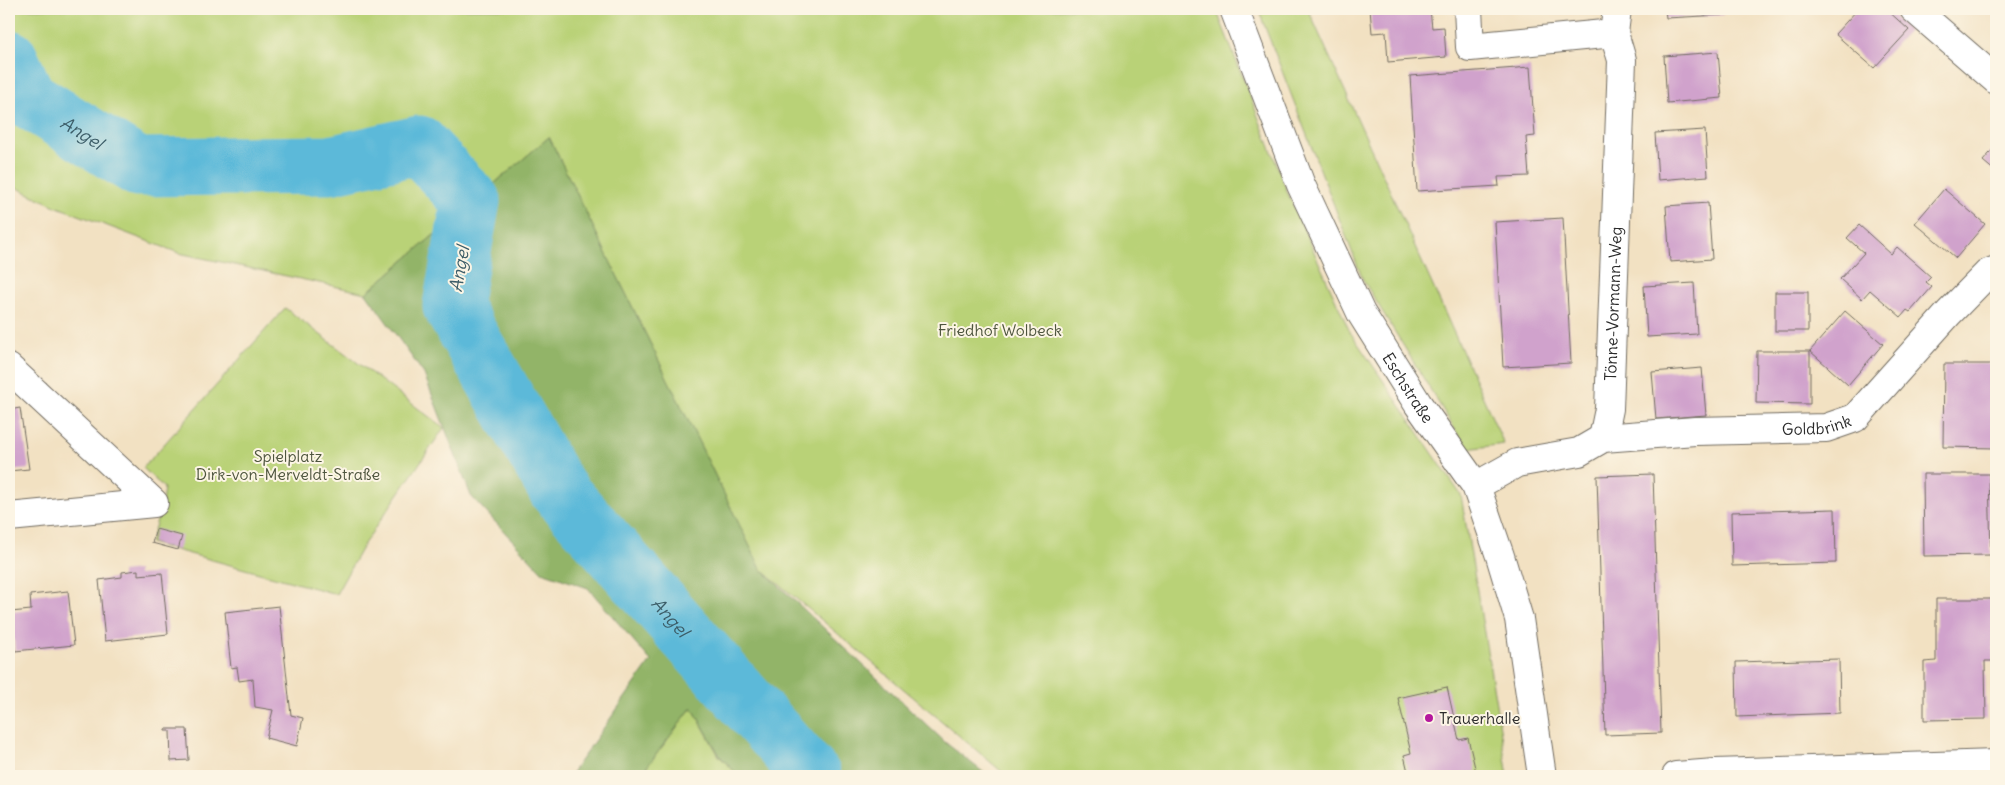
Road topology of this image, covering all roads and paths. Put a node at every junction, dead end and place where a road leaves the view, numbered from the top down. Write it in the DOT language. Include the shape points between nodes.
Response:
graph roads {
  1 [pos="1234,9"];
  2 [pos="1468,9"];
  3 [pos="1914,9"];
  4 [pos="1615,21"];
  5 [pos="1996,80"];
  6 [pos="1996,270"];
  7 [pos="9,368"];
  8 [pos="1603,438"];
  9 [pos="1476,486"];
  10 [pos="9,517"];
  11 [pos="1996,764"];
  12 [pos="1542,776"];
  13 [pos="1676,776"];
  1 -- 9 [label="street, Eschstraße" via="1301,184 1360,313 1418,404"];
  2 -- 4 [label="street, Tönne-Vormann-Weg" via="1470,47"];
  3 -- 5 [label="street"];
  4 -- 8 [label="street, Tönne-Vormann-Weg" via="1622,60 1610,409"];
  6 -- 8 [label="street, Goldbrink" via="1988,273 1949,313 1855,418 1826,428 1695,431"];
  7 -- 10 [label="street" via="154,503"];
  8 -- 9 [label="street" via="1578,452 1517,463"];
  9 -- 12 [label="street, Eschstraße" via="1519,619"];
  11 -- 13 [label="street"];
}
